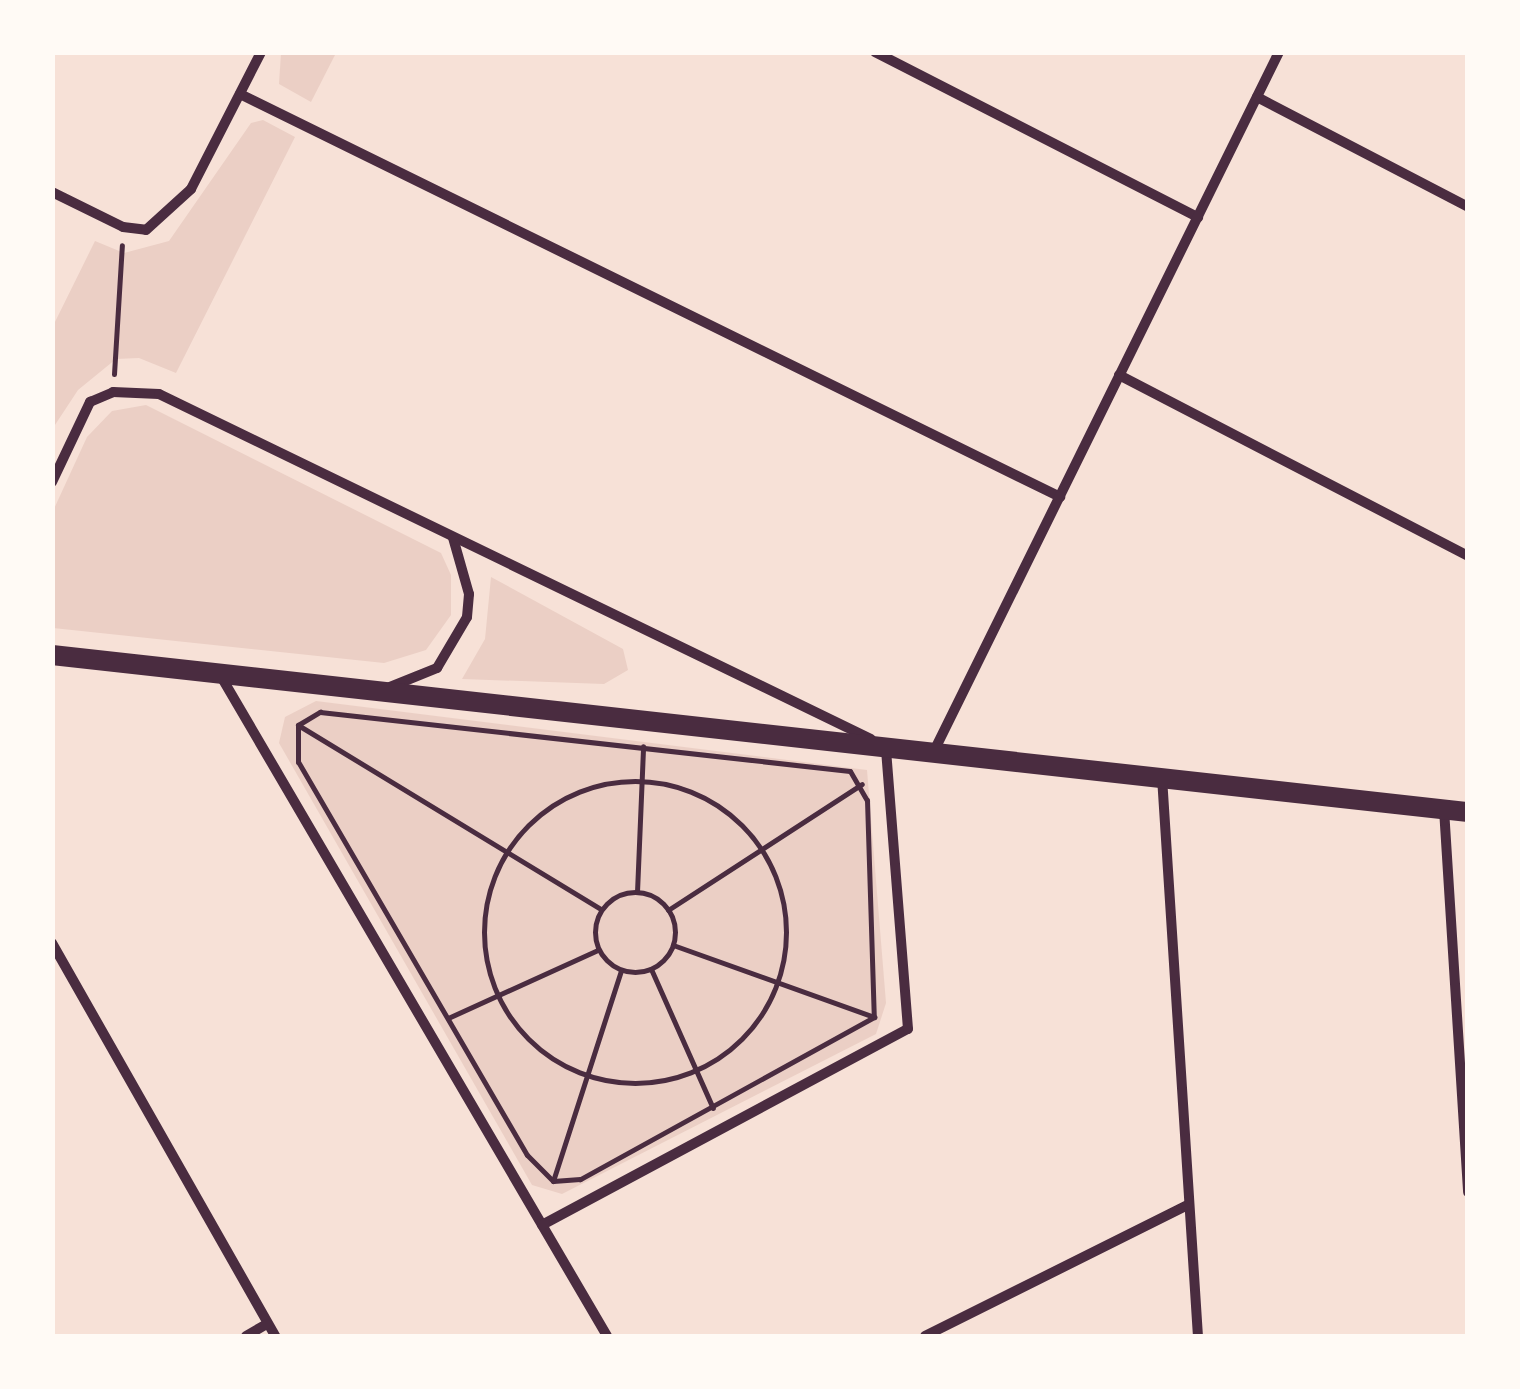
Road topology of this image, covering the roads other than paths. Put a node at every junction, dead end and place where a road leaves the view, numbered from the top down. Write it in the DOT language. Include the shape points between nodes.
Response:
graph roads {
  1 [pos="261,52"];
  2 [pos="876,52"];
  3 [pos="1279,52"];
  4 [pos="240,94"];
  5 [pos="1257,97"];
  6 [pos="52,192"];
  7 [pos="1468,207"];
  8 [pos="1198,217"];
  9 [pos="1119,375"];
  10 [pos="52,482"];
  11 [pos="1060,497"];
  12 [pos="453,538"];
  13 [pos="1468,556"];
  14 [pos="52,654"];
  15 [pos="218,671"];
  16 [pos="385,690"];
  17 [pos="887,747"];
  18 [pos="934,752"];
  19 [pos="1162,776"];
  20 [pos="1444,809"];
  21 [pos="1468,812"];
  22 [pos="52,942"];
  23 [pos="1468,1192"];
  24 [pos="1188,1205"];
  25 [pos="542,1225"];
  26 [pos="268,1324"];
  27 [pos="246,1336"];
  28 [pos="275,1336"];
  29 [pos="607,1336"];
  30 [pos="925,1336"];
  31 [pos="1198,1336"];
  1 -- 4 [label="street"];
  2 -- 8 [label="street"];
  3 -- 5 [label="street"];
  4 -- 6 [label="street" via="190,189 146,230 124,227"];
  4 -- 11 [label="street"];
  5 -- 7 [label="street"];
  5 -- 8 [label="street"];
  8 -- 9 [label="street"];
  9 -- 11 [label="street"];
  9 -- 13 [label="street"];
  10 -- 12 [label="street" via="90,402 113,392 159,394"];
  11 -- 18 [label="street"];
  12 -- 16 [label="street" via="469,594 467,618 437,668"];
  12 -- 17 [label="street"];
  14 -- 15 [label="main road"];
  15 -- 16 [label="main road"];
  15 -- 25 [label="street"];
  16 -- 17 [label="main road"];
  17 -- 18 [label="main road"];
  17 -- 25 [label="street" via="908,1029"];
  18 -- 19 [label="main road"];
  19 -- 20 [label="main road"];
  19 -- 24 [label="street"];
  20 -- 21 [label="main road"];
  20 -- 23 [label="street"];
  22 -- 26 [label="street"];
  24 -- 30 [label="street"];
  24 -- 31 [label="street"];
  25 -- 29 [label="street"];
  26 -- 27 [label="street"];
  26 -- 28 [label="street"];
}
